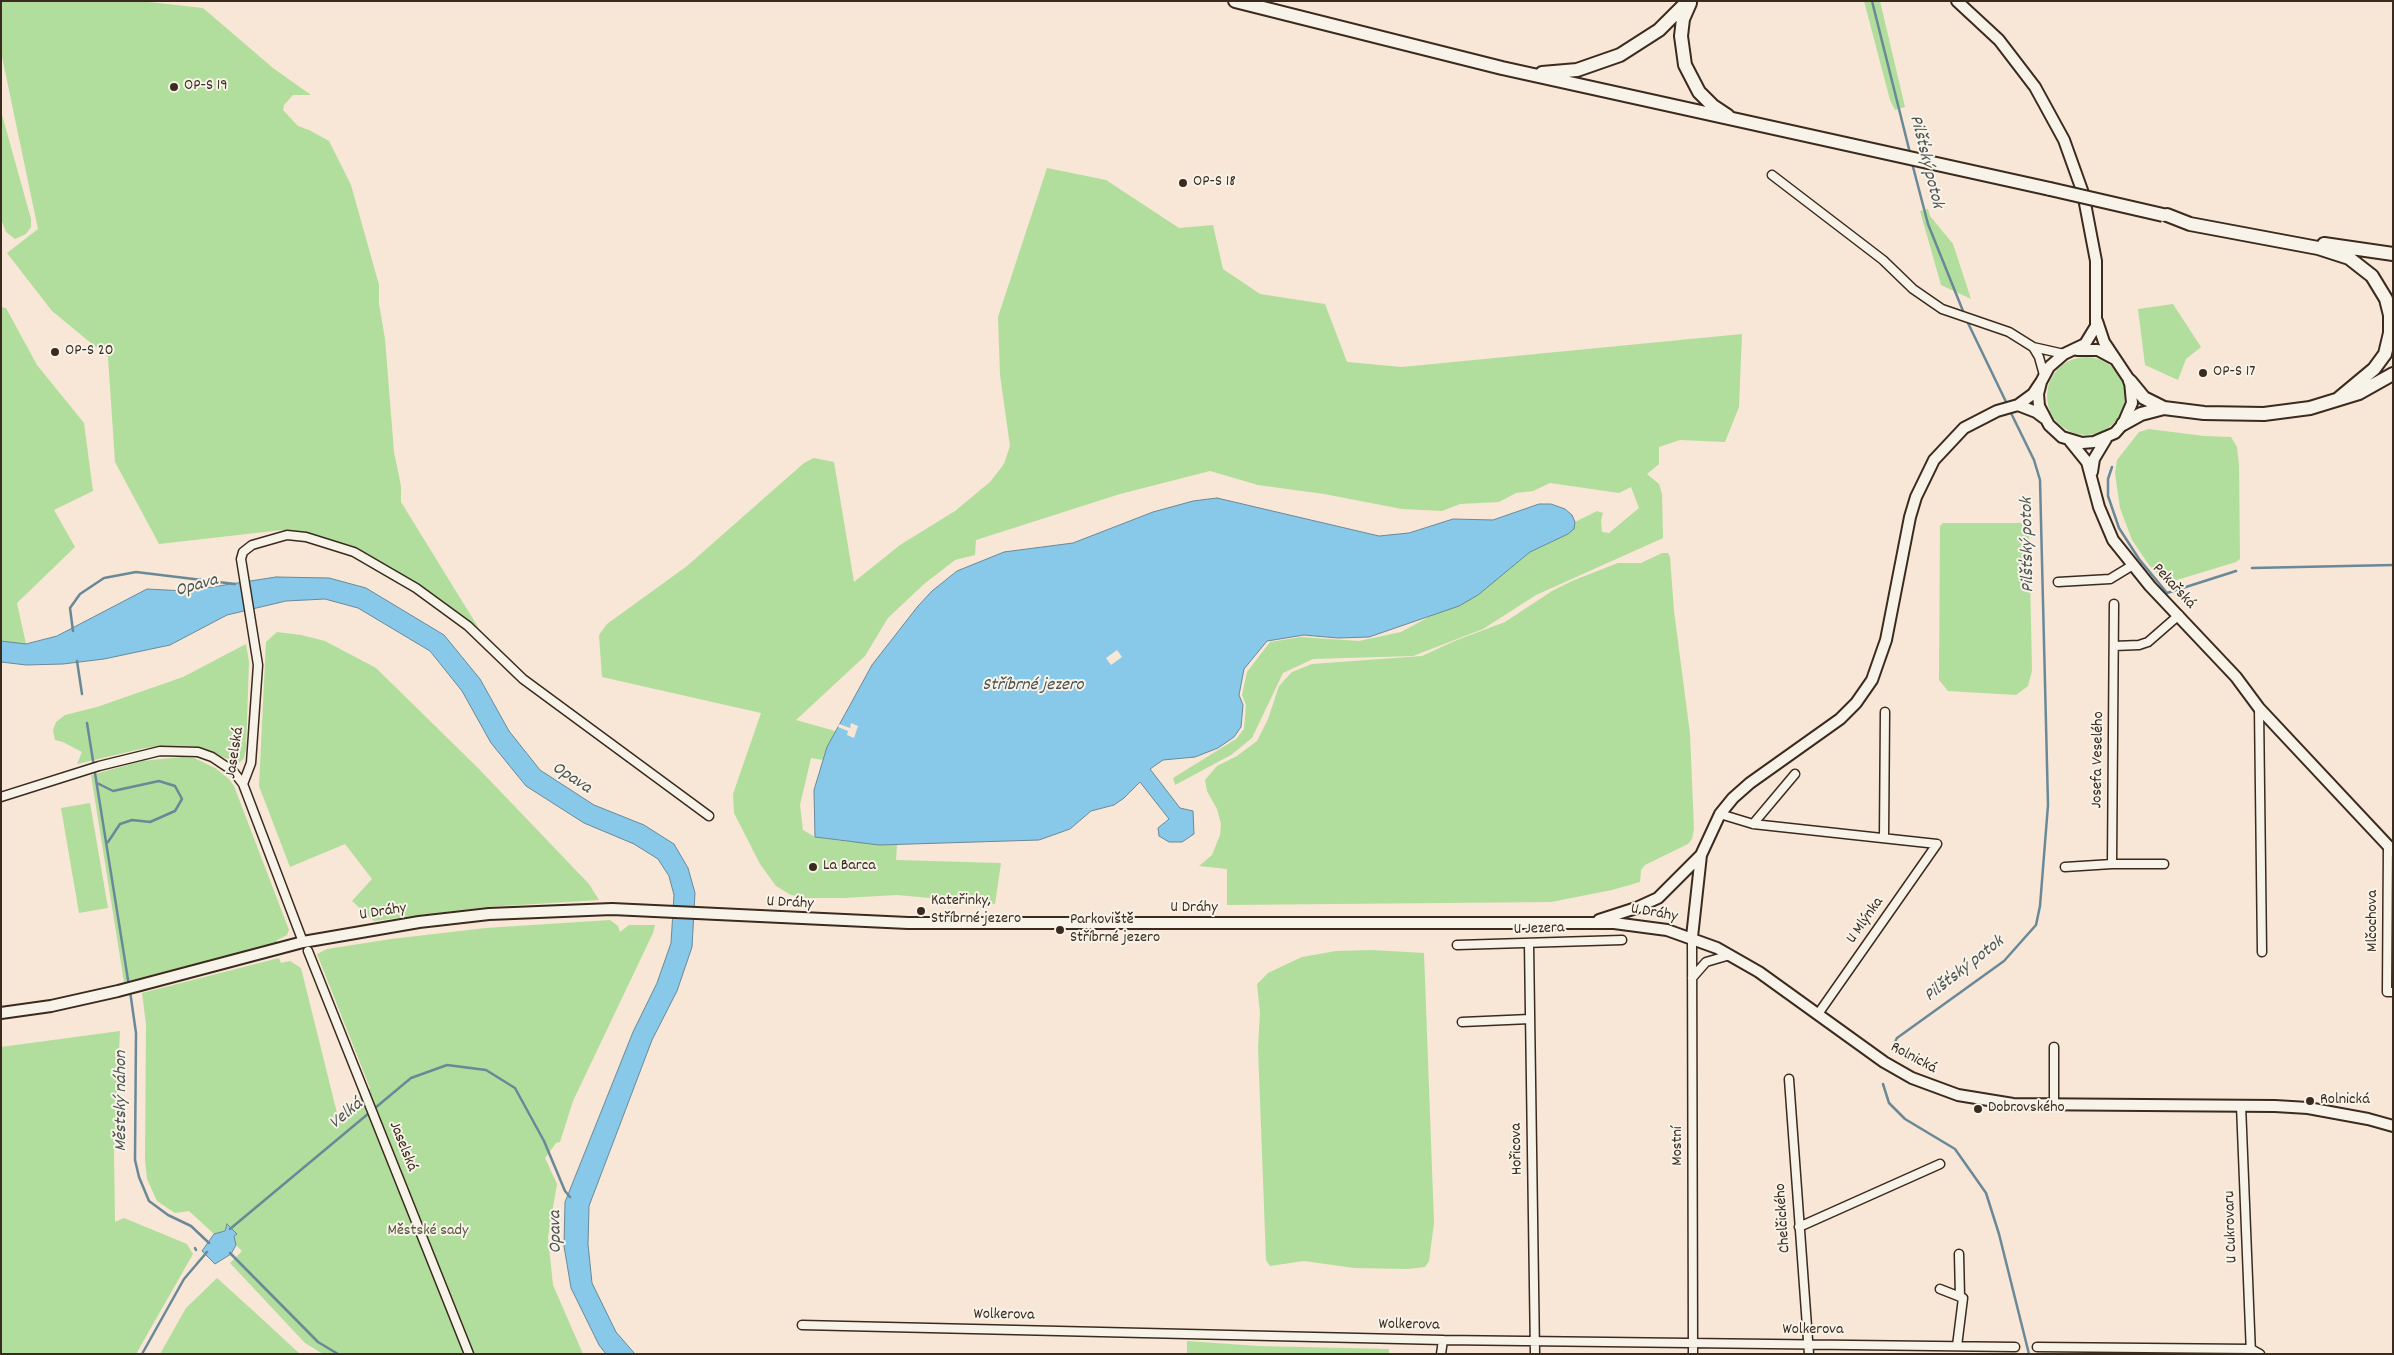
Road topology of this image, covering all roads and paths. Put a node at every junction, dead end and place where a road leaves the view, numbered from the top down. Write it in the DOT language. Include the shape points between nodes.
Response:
graph roads {
  1 [pos="1235,1"];
  2 [pos="1689,1"];
  3 [pos="1957,1"];
  4 [pos="1502,68"];
  5 [pos="1739,122"];
  6 [pos="1772,175"];
  7 [pos="2165,215"];
  8 [pos="2393,254"];
  9 [pos="2097,321"];
  10 [pos="2033,347"];
  11 [pos="2075,350"];
  12 [pos="2064,354"];
  13 [pos="2118,361"];
  14 [pos="2393,374"];
  15 [pos="2042,378"];
  16 [pos="2130,380"];
  17 [pos="2338,399"];
  18 [pos="2018,405"];
  19 [pos="2164,408"];
  20 [pos="2044,418"];
  21 [pos="2123,424"];
  22 [pos="2106,439"];
  23 [pos="2070,441"];
  24 [pos="2092,473"];
  25 [pos="2133,565"];
  26 [pos="2058,582"];
  27 [pos="2114,604"];
  28 [pos="2179,615"];
  29 [pos="2114,646"];
  30 [pos="2259,708"];
  31 [pos="1885,712"];
  32 [pos="1795,774"];
  33 [pos="242,784"];
  34 [pos="1,797"];
  35 [pos="1720,814"];
  36 [pos="709,816"];
  37 [pos="1753,824"];
  38 [pos="1884,838"];
  39 [pos="2390,848"];
  40 [pos="1701,855"];
  41 [pos="2112,864"];
  42 [pos="2164,864"];
  43 [pos="2065,867"];
  44 [pos="1589,923"];
  45 [pos="1692,937"];
  46 [pos="1622,940"];
  47 [pos="1528,944"];
  48 [pos="1457,946"];
  49 [pos="306,947"];
  50 [pos="2262,952"];
  51 [pos="1730,955"];
  52 [pos="1692,978"];
  53 [pos="2393,992"];
  54 [pos="1,1013"];
  55 [pos="1818,1014"];
  56 [pos="1530,1019"];
  57 [pos="1462,1022"];
  58 [pos="2054,1047"];
  59 [pos="1789,1079"];
  60 [pos="2054,1105"];
  61 [pos="2241,1105"];
  62 [pos="2393,1126"];
  63 [pos="1940,1164"];
  64 [pos="1798,1227"];
  65 [pos="1959,1254"];
  66 [pos="1940,1289"];
  67 [pos="1960,1297"];
  68 [pos="802,1325"];
  69 [pos="1443,1340"];
  70 [pos="1535,1341"];
  71 [pos="1694,1344"];
  72 [pos="1809,1345"];
  73 [pos="1957,1346"];
  74 [pos="2015,1347"];
  75 [pos="2037,1347"];
  76 [pos="2251,1351"];
  77 [pos="469,1354"];
  78 [pos="1441,1354"];
  79 [pos="1535,1354"];
  80 [pos="1693,1354"];
  81 [pos="1809,1354"];
  82 [pos="2260,1354"];
  1 -- 4 [label="main road"];
  2 -- 4 [label="main road" via="1647,40 1606,61 1577,70 1547,73"];
  2 -- 5 [label="main road" via="1681,36 1688,74 1705,100"];
  3 -- 9 [label="street" via="1999,40 2026,74 2064,140 2091,227 2097,281"];
  4 -- 5 [label="main road"];
  5 -- 7 [label="main road, bridge"];
  6 -- 10 [label="street" via="1883,260 1926,299 2010,332"];
  7 -- 8 [label="main road"];
  7 -- 17 [label="main road" via="2190,224 2318,248 2349,258 2372,276 2386,299 2390,314 2385,354 2374,369"];
  9 -- 11 [label="street" via="2091,337"];
  9 -- 13 [label="street" via="2104,342"];
  10 -- 12 [label="street"];
  10 -- 15 [label="street" via="2040,358"];
  11 -- 12 [label="street"];
  11 -- 13 [label="street" via="2098,350"];
  12 -- 15 [label="street"];
  13 -- 16 [label="street"];
  14 -- 17 [label="main road" via="2359,393"];
  15 -- 18 [label="street" via="2033,394"];
  15 -- 20 [label="street" via="2040,406"];
  16 -- 19 [label="main road" via="2144,398"];
  16 -- 21 [label="street" via="2132,403"];
  17 -- 19 [label="main road" via="2310,408 2264,414 2204,413"];
  18 -- 20 [label="street"];
  18 -- 35 [label="street, U Dráhy" via="1997,411 1964,428 1947,444 1925,475 1910,517 1886,640 1872,680 1856,703 1840,719 1750,783"];
  19 -- 21 [label="main road" via="2141,414"];
  20 -- 23 [label="street" via="2055,432"];
  21 -- 22 [label="street"];
  22 -- 23 [label="street" via="2088,443"];
  22 -- 24 [label="street, Pekařská" via="2094,459"];
  23 -- 24 [label="street, Pekařská" via="2082,453"];
  24 -- 25 [label="street, Pekařská" via="2099,507 2113,540"];
  25 -- 26 [label="street" via="2110,579"];
  25 -- 28 [label="street, Pekařská"];
  27 -- 29 [label="street, Josefa Veselého"];
  28 -- 29 [label="street" via="2148,642"];
  28 -- 30 [label="street, Pekařská" via="2236,677"];
  29 -- 41 [label="street, Josefa Veselého"];
  30 -- 39 [label="street, Pekařská"];
  30 -- 50 [label="street"];
  31 -- 38 [label="street"];
  32 -- 37 [label="street"];
  33 -- 34 [label="street" via="224,763 198,752 160,751"];
  33 -- 36 [label="street, Jaselská" via="251,763 258,665 242,552 252,545 287,535 306,536 354,552 416,588 468,626 523,679"];
  33 -- 49 [label="street, Jaselská"];
  35 -- 37 [label="street"];
  35 -- 40 [label="street, U Dráhy"];
  37 -- 38 [label="street"];
  38 -- 55 [label="street, U Mlýnka" via="1937,844"];
  39 -- 53 [label="street, Mlčochova" via="2387,992"];
  40 -- 44 [label="street, U Dráhy" via="1658,898"];
  40 -- 45 [label="street, U Dráhy"];
  41 -- 42 [label="street"];
  41 -- 43 [label="street"];
  44 -- 45 [label="street, U Dráhy" via="1658,928"];
  44 -- 49 [label="street, U Dráhy" via="908,923 618,909 489,914 410,924"];
  45 -- 51 [label="street, Rolnická"];
  45 -- 52 [label="street, Mostní"];
  46 -- 47 [label="street, U Jezera"];
  47 -- 48 [label="street, U Jezera"];
  47 -- 56 [label="street, Hořicova"];
  49 -- 54 [label="street, U Dráhy" via="51,1006"];
  49 -- 77 [label="street, Jaselská"];
  51 -- 52 [label="street" via="1706,962"];
  51 -- 55 [label="street, Rolnická"];
  52 -- 71 [label="street, Mostní"];
  55 -- 60 [label="street, Rolnická" via="1884,1062 1931,1086 1985,1101"];
  56 -- 57 [label="street"];
  56 -- 70 [label="street, Hořicova"];
  58 -- 60 [label="street"];
  59 -- 64 [label="street, Chelčického"];
  60 -- 61 [label="street, Rolnická"];
  61 -- 62 [label="street, Rolnická" via="2308,1108"];
  61 -- 76 [label="street, U Cukrovaru"];
  63 -- 64 [label="street"];
  64 -- 72 [label="street, Chelčického"];
  65 -- 67 [label="street"];
  66 -- 67 [label="street"];
  67 -- 73 [label="street" via="1963,1298"];
  68 -- 69 [label="street, Wolkerova"];
  69 -- 70 [label="street, Wolkerova"];
  69 -- 78 [label="street"];
  70 -- 71 [label="street, Wolkerova"];
  70 -- 79 [label="street, Hořicova"];
  71 -- 72 [label="street, Wolkerova"];
  71 -- 80 [label="street, Mostní"];
  72 -- 73 [label="street, Wolkerova"];
  72 -- 81 [label="street, Chelčického"];
  73 -- 74 [label="street, Wolkerova"];
  75 -- 76 [label="street"];
  76 -- 82 [label="street"];
}
